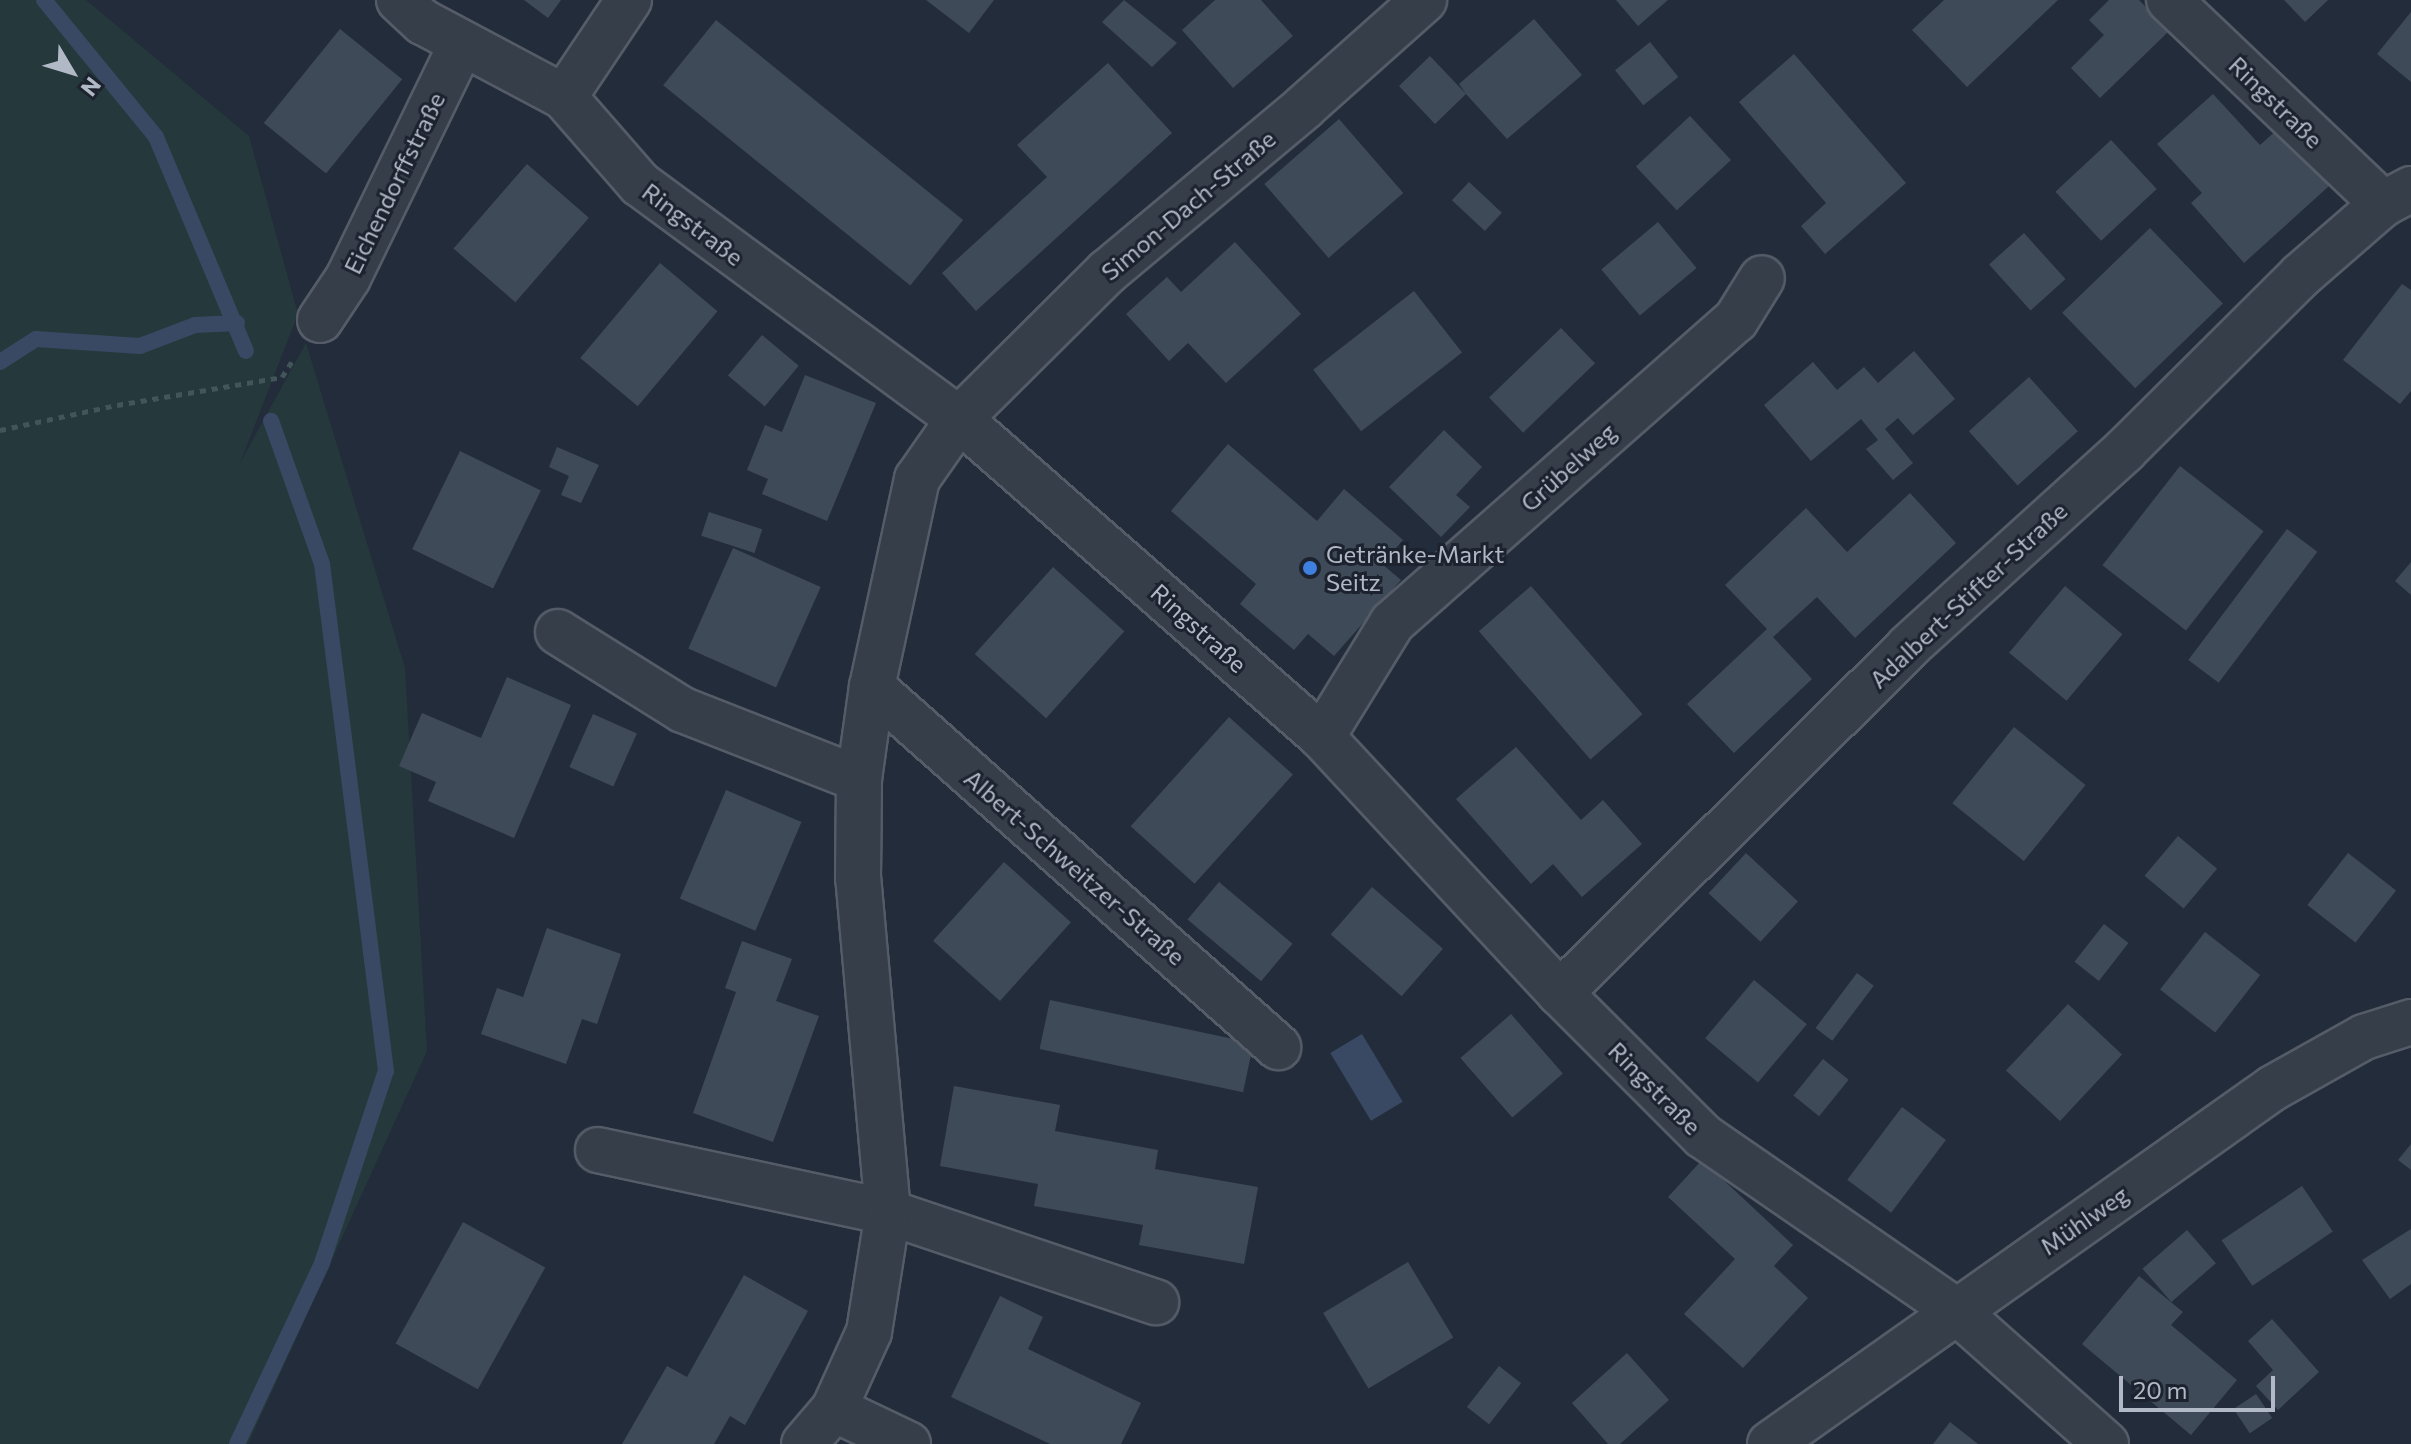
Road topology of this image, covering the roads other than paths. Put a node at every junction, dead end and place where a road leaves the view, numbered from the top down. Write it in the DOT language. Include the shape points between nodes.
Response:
graph roads {
  1 [pos="399,0"];
  2 [pos="629,0"];
  3 [pos="1424,0"];
  4 [pos="2169,0"];
  5 [pos="462,43"];
  6 [pos="564,97"];
  7 [pos="2397,196"];
  8 [pos="1762,278"];
  9 [pos="320,320"];
  10 [pos="959,419"];
  11 [pos="558,632"];
  12 [pos="872,687"];
  13 [pos="1322,737"];
  14 [pos="859,779"];
  15 [pos="1560,993"];
  16 [pos="2411,1022"];
  17 [pos="1278,1047"];
  18 [pos="598,1150"];
  19 [pos="888,1212"];
  20 [pos="1156,1302"];
  21 [pos="1955,1310"];
  22 [pos="834,1409"];
  23 [pos="804,1444"];
  24 [pos="908,1444"];
  25 [pos="1770,1444"];
  26 [pos="2106,1444"];
  1 -- 5 [label="street, Ringstraße" via="423,22"];
  2 -- 6 [label="street"];
  3 -- 10 [label="street, Simon-Dach-Straße" via="1107,272"];
  4 -- 7 [label="street, Ringstraße"];
  5 -- 6 [label="street, Ringstraße"];
  5 -- 9 [label="street, Eichendorffstraße" via="348,278"];
  6 -- 10 [label="street, Ringstraße" via="640,184"];
  7 -- 15 [label="street, Adalbert-Stifter-Straße" via="2300,276 2125,450 1908,647"];
  8 -- 13 [label="street, Grübelweg" via="1736,320 1392,623"];
  10 -- 12 [label="street" via="917,479"];
  10 -- 13 [label="street, Ringstraße"];
  11 -- 14 [label="street" via="683,710"];
  12 -- 14 [label="street"];
  12 -- 17 [label="street, Albert-Schweitzer-Straße"];
  13 -- 15 [label="street, Ringstraße"];
  14 -- 19 [label="street" via="858,878"];
  15 -- 21 [label="street, Ringstraße" via="1703,1136"];
  16 -- 21 [label="street, Mühlweg" via="2364,1037 2273,1088"];
  18 -- 19 [label="street"];
  19 -- 20 [label="street"];
  19 -- 22 [label="street" via="869,1332"];
  21 -- 25 [label="street, Mühlweg"];
  21 -- 26 [label="street, Ringstraße"];
  22 -- 23 [label="street"];
  22 -- 24 [label="street"];
}
